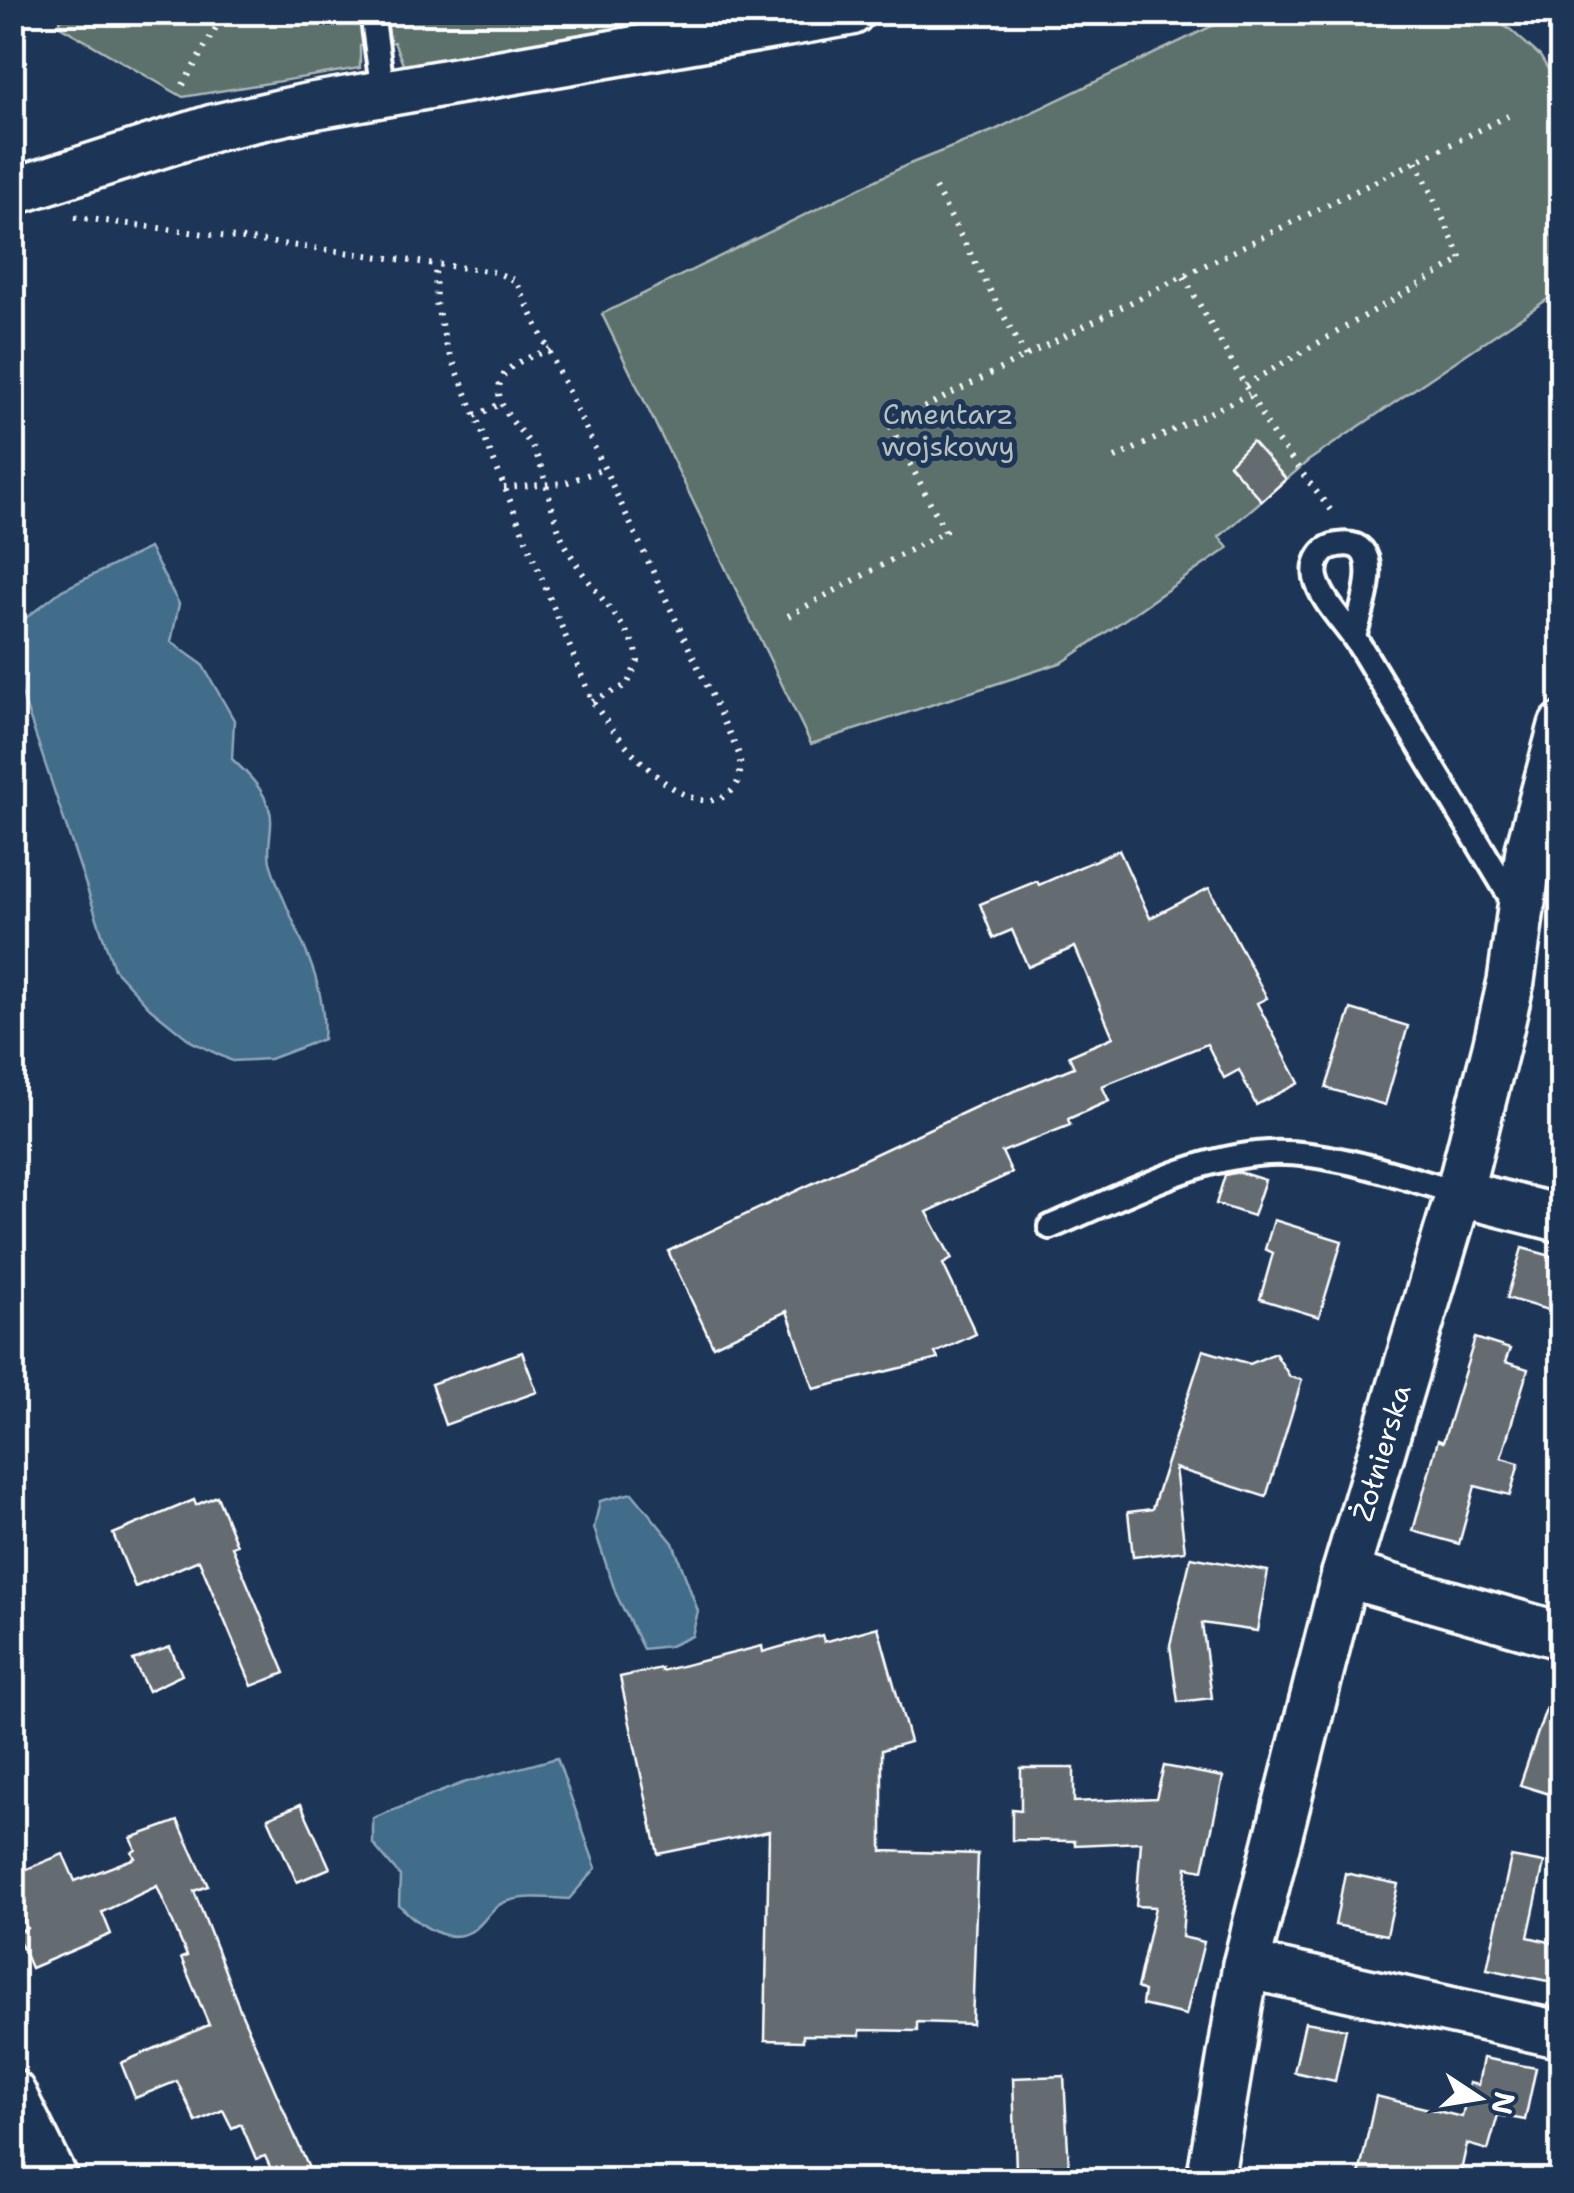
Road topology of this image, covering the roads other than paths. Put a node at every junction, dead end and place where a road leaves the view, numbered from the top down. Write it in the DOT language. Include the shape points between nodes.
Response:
graph roads {
  1 [pos="372,12"];
  2 [pos="851,12"];
  3 [pos="383,92"];
  4 [pos="12,192"];
  5 [pos="1354,636"];
  6 [pos="1562,726"];
  7 [pos="1520,912"];
  8 [pos="1459,1192"];
  9 [pos="1562,1219"];
  10 [pos="1050,1227"];
  11 [pos="1345,1574"];
  12 [pos="1562,1636"];
  13 [pos="1246,1966"];
  14 [pos="1562,2035"];
  15 [pos="12,2093"];
  16 [pos="55,2180"];
  17 [pos="1210,2180"];
  1 -- 3 [label="lane"];
  2 -- 3 [label="street"];
  3 -- 4 [label="street" via="213,128"];
  5 -- 5 [label="lane" via="1317,581 1321,553 1334,545 1360,549 1368,561"];
  5 -- 7 [label="lane"];
  6 -- 7 [label="street, Żołnierska"];
  7 -- 8 [label="street, Żołnierska" via="1511,981"];
  8 -- 9 [label="street"];
  8 -- 10 [label="lane" via="1326,1159 1272,1153 1210,1161"];
  8 -- 11 [label="street, Żołnierska"];
  11 -- 12 [label="street"];
  11 -- 13 [label="street, Żołnierska"];
  13 -- 14 [label="street"];
  13 -- 17 [label="street, Żołnierska"];
  15 -- 16 [label="street"];
}
